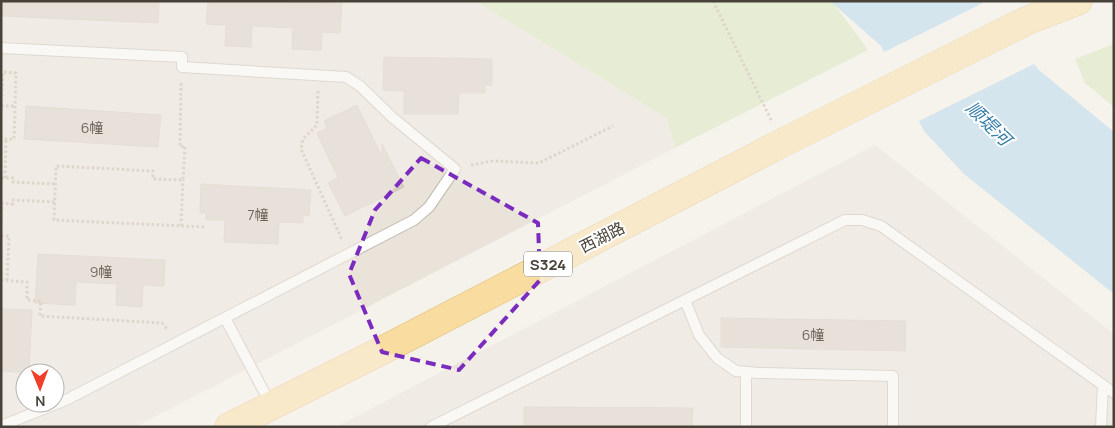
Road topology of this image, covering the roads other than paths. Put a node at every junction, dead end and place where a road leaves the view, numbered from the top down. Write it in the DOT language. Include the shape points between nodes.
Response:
graph roads {
  1 [pos="1054,1"];
  2 [pos="1078,1"];
  3 [pos="1026,21"];
  4 [pos="1,48"];
  5 [pos="685,300"];
  6 [pos="225,318"];
  7 [pos="746,373"];
  8 [pos="1103,385"];
  9 [pos="1114,393"];
  10 [pos="271,406"];
  11 [pos="1,426"];
  12 [pos="229,427"];
  13 [pos="430,427"];
  14 [pos="746,427"];
  15 [pos="893,427"];
  16 [pos="1101,427"];
  1 -- 3 [label="main road"];
  2 -- 3 [label="main road"];
  3 -- 10 [label="main road, 西湖路 / S324"];
  4 -- 6 [label="lane" via="182,57 182,68 346,77 455,168 429,207 414,220"];
  5 -- 8 [label="lane" via="845,220 862,220 881,226 899,238"];
  5 -- 13 [label="lane"];
  5 -- 15 [label="lane" via="700,335 717,358 736,371 893,376"];
  6 -- 10 [label="lane"];
  6 -- 11 [label="lane" via="66,400"];
  7 -- 14 [label="lane"];
  8 -- 9 [label="lane"];
  8 -- 16 [label="lane"];
  10 -- 12 [label="main road, 西湖路 / S324"];
}
